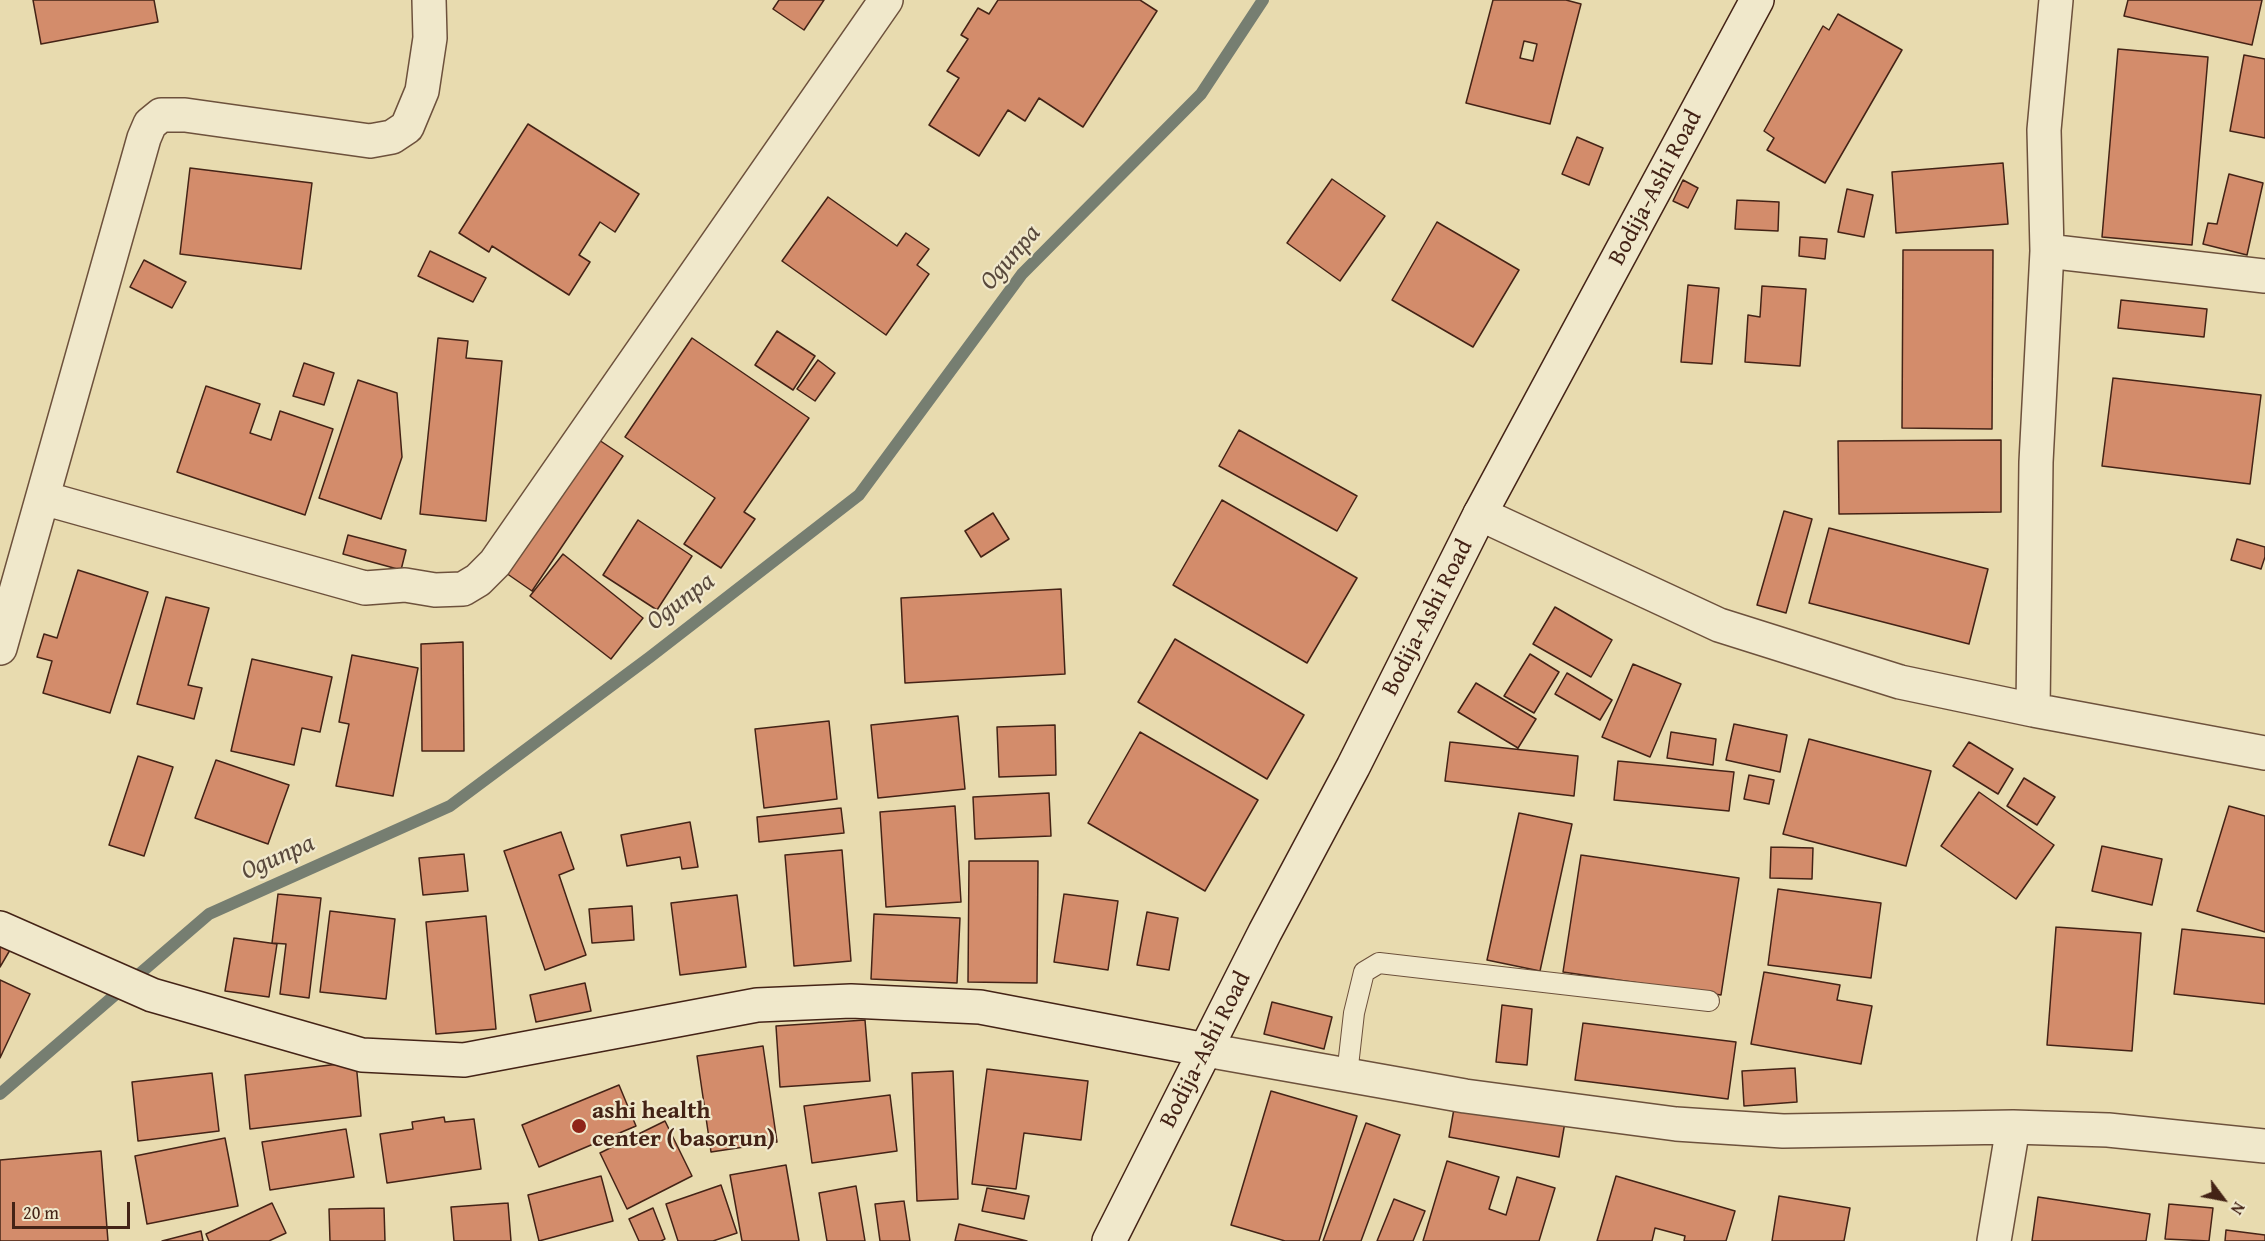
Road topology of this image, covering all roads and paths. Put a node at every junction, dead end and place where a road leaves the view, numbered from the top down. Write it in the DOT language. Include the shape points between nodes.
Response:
graph roads {
  1 [pos="429,0"];
  2 [pos="886,0"];
  3 [pos="1757,0"];
  4 [pos="2056,0"];
  5 [pos="2047,251"];
  6 [pos="2265,276"];
  7 [pos="43,498"];
  8 [pos="1480,514"];
  9 [pos="0,648"];
  10 [pos="2033,710"];
  11 [pos="2265,753"];
  12 [pos="0,928"];
  13 [pos="1709,1001"];
  14 [pos="1206,1050"];
  15 [pos="1347,1075"];
  16 [pos="2013,1127"];
  17 [pos="2265,1146"];
  18 [pos="1110,1241"];
  19 [pos="1994,1241"];
  1 -- 7 [label="street" via="430,38 422,91 407,127 392,137 370,141 185,115 161,115 150,124"];
  2 -- 7 [label="street" via="495,563 463,589 405,585 365,588"];
  3 -- 8 [label="street, Bodija-Ashi Road"];
  4 -- 5 [label="street" via="2044,130"];
  5 -- 6 [label="street"];
  5 -- 10 [label="street" via="2036,462"];
  7 -- 9 [label="street"];
  8 -- 10 [label="street" via="1719,625 1900,681"];
  8 -- 14 [label="street, Bodija-Ashi Road"];
  10 -- 11 [label="street"];
  12 -- 14 [label="street" via="152,995 362,1055 464,1060 757,1005 851,1001 980,1007"];
  13 -- 15 [label="lane" via="1379,963 1364,972 1354,1013"];
  14 -- 15 [label="street"];
  14 -- 18 [label="street, Bodija-Ashi Road"];
  15 -- 16 [label="street" via="1465,1096 1676,1124 1783,1131"];
  16 -- 17 [label="street" via="2108,1130"];
  16 -- 19 [label="street"];
}
